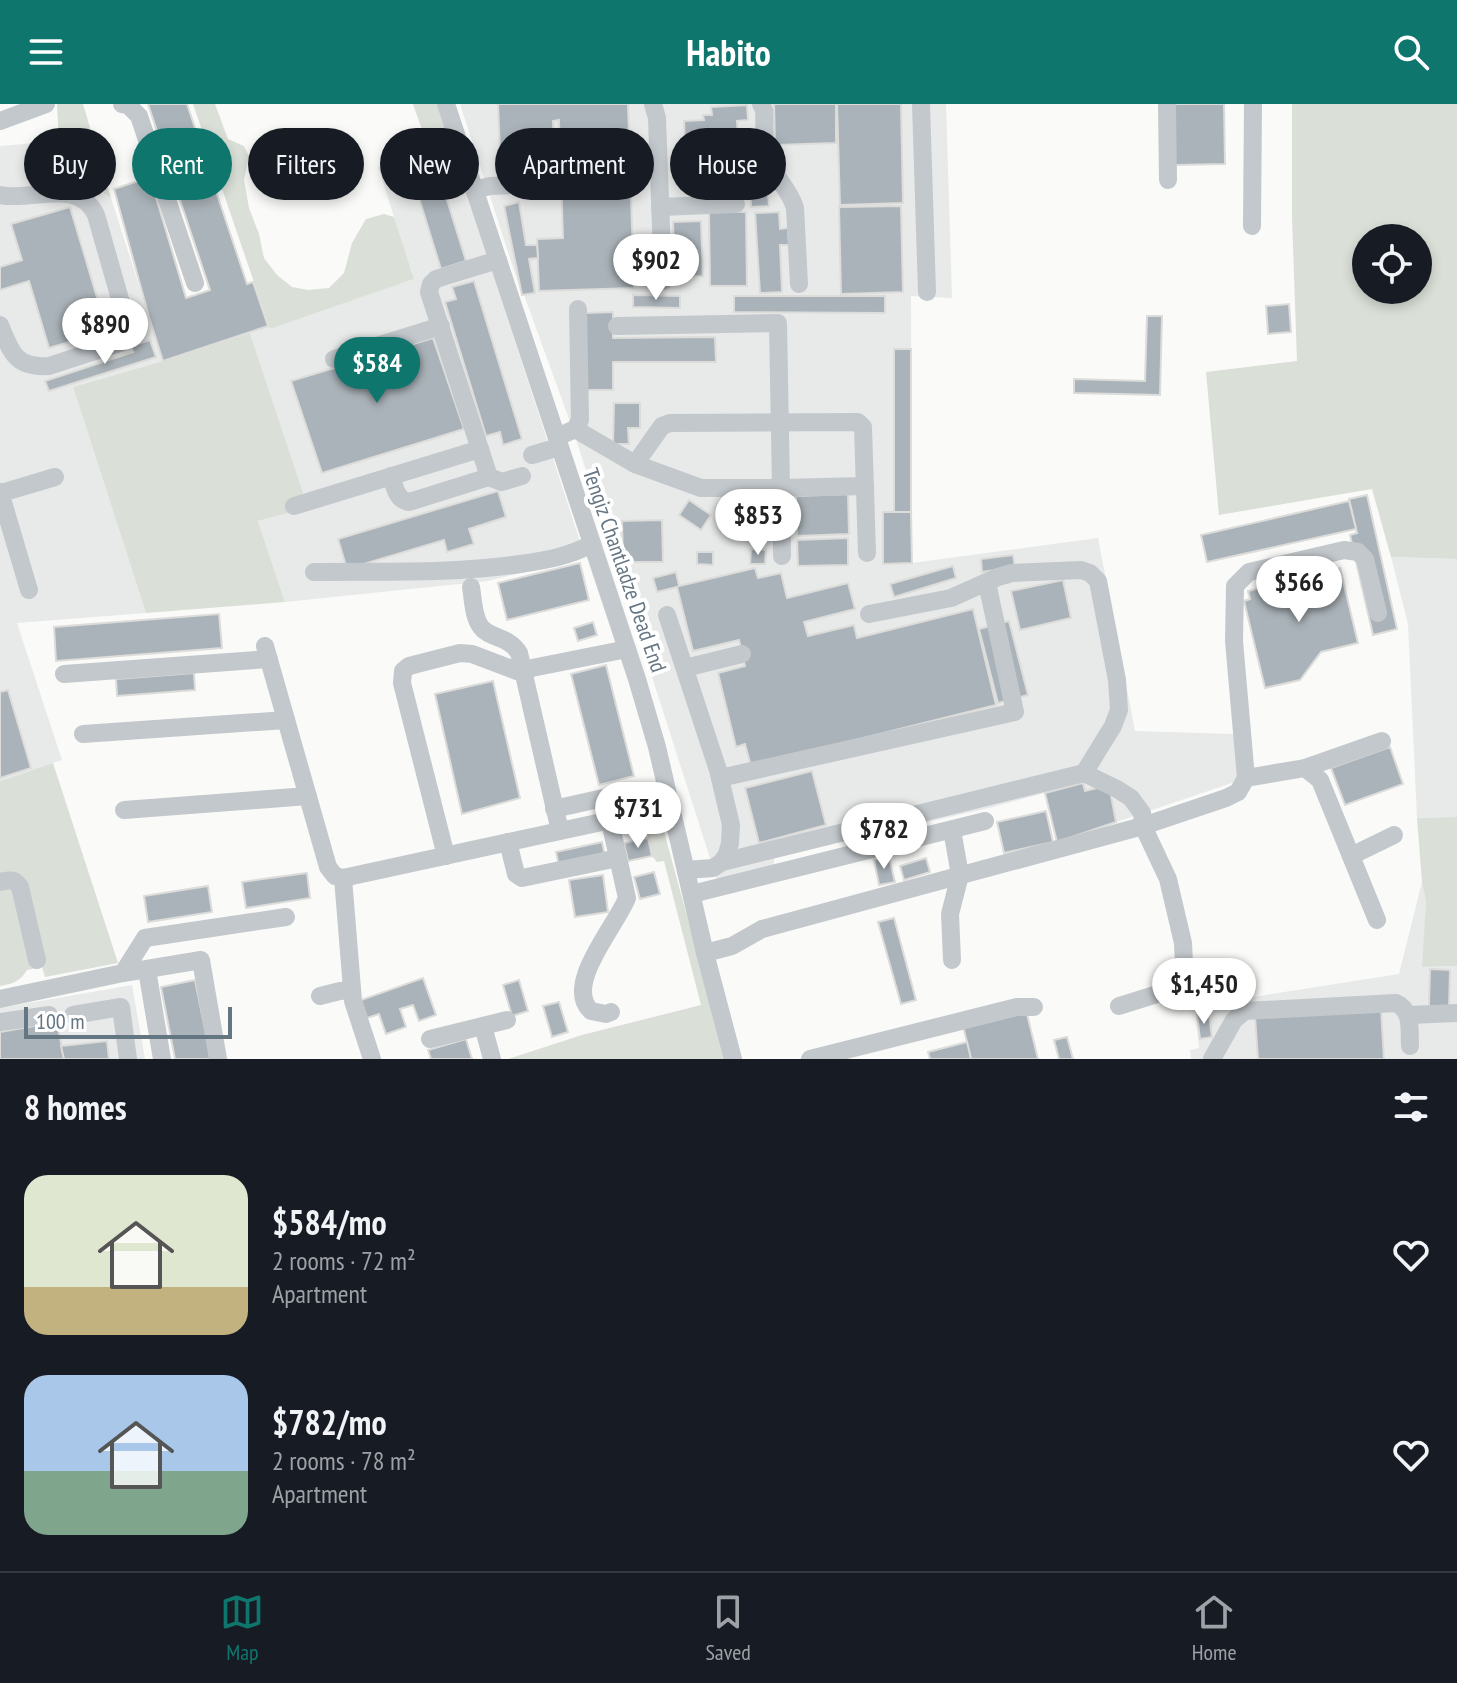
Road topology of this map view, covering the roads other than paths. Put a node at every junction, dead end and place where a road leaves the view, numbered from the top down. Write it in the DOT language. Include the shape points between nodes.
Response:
graph roads {
  1 [pos="46,104"];
  2 [pos="122,104"];
  3 [pos="446,104"];
  4 [pos="653,104"];
  5 [pos="761,104"];
  6 [pos="921,104"];
  7 [pos="1167,104"];
  8 [pos="1253,104"];
  9 [pos="0,111"];
  10 [pos="0,121"];
  11 [pos="454,128"];
  12 [pos="1168,180"];
  13 [pos="0,195"];
  14 [pos="477,200"];
  15 [pos="736,204"];
  16 [pos="660,207"];
  17 [pos="1252,226"];
  18 [pos="498,260"];
  19 [pos="663,281"];
  20 [pos="195,283"];
  21 [pos="799,284"];
  22 [pos="927,292"];
  23 [pos="578,309"];
  24 [pos="0,325"];
  25 [pos="441,326"];
  26 [pos="617,326"];
  27 [pos="334,359"];
  28 [pos="780,422"];
  29 [pos="575,429"];
  30 [pos="557,441"];
  31 [pos="480,449"];
  32 [pos="532,455"];
  33 [pos="635,464"];
  34 [pos="391,476"];
  35 [pos="522,476"];
  36 [pos="55,477"];
  37 [pos="489,477"];
  38 [pos="865,486"];
  39 [pos="781,488"];
  40 [pos="0,492"];
  41 [pos="294,506"];
  42 [pos="592,544"];
  43 [pos="867,553"];
  44 [pos="782,556"];
  45 [pos="314,572"];
  46 [pos="987,583"];
  47 [pos="471,587"];
  48 [pos="29,590"];
  49 [pos="1378,613"];
  50 [pos="869,614"];
  51 [pos="667,615"];
  52 [pos="627,649"];
  53 [pos="742,654"];
  54 [pos="685,668"];
  55 [pos="522,671"];
  56 [pos="64,674"];
  57 [pos="286,720"];
  58 [pos="83,734"];
  59 [pos="1382,741"];
  60 [pos="1305,768"];
  61 [pos="1084,773"];
  62 [pos="720,778"];
  63 [pos="1246,778"];
  64 [pos="625,793"];
  65 [pos="308,796"];
  66 [pos="554,809"];
  67 [pos="124,810"];
  68 [pos="985,821"];
  69 [pos="1143,826"];
  70 [pos="952,830"];
  71 [pos="560,831"];
  72 [pos="1394,835"];
  73 [pos="508,842"];
  74 [pos="446,856"];
  75 [pos="1351,856"];
  76 [pos="618,858"];
  77 [pos="722,862"];
  78 [pos="686,870"];
  79 [pos="960,875"];
  80 [pos="343,878"];
  81 [pos="0,882"];
  82 [pos="692,894"];
  83 [pos="286,917"];
  84 [pos="1377,920"];
  85 [pos="705,953"];
  86 [pos="37,960"];
  87 [pos="952,960"];
  88 [pos="147,970"];
  89 [pos="117,974"];
  90 [pos="352,990"];
  91 [pos="320,996"];
  92 [pos="2,998"];
  93 [pos="1119,1006"];
  94 [pos="121,1007"];
  95 [pos="1034,1007"];
  96 [pos="611,1012"];
  97 [pos="1457,1013"];
  98 [pos="49,1015"];
  99 [pos="73,1015"];
  100 [pos="1409,1015"];
  101 [pos="507,1020"];
  102 [pos="4,1021"];
  103 [pos="483,1026"];
  104 [pos="430,1039"];
  105 [pos="1410,1046"];
  106 [pos="128,1059"];
  107 [pos="162,1059"];
  108 [pos="218,1059"];
  109 [pos="371,1059"];
  110 [pos="492,1059"];
  111 [pos="733,1059"];
  112 [pos="810,1059"];
  113 [pos="1212,1059"];
  1 -- 10 [label="street"];
  2 -- 20 [label="street" via="139,116"];
  3 -- 11 [label="street, Tengiz Chantladze Dead End"];
  4 -- 16 [label="street"];
  5 -- 21 [label="street" via="768,159 795,208"];
  6 -- 22 [label="street"];
  7 -- 12 [label="street"];
  8 -- 17 [label="street"];
  9 -- 10 [label="street"];
  13 -- 24 [label="street" via="63,193 92,206 130,334 123,342 38,366 12,353"];
  14 -- 18 [label="street, Tengiz Chantladze Dead End"];
  15 -- 16 [label="street"];
  16 -- 19 [label="street"];
  18 -- 25 [label="street" via="431,284"];
  18 -- 30 [label="street, Tengiz Chantladze Dead End"];
  23 -- 29 [label="street" via="580,420"];
  25 -- 27 [label="street"];
  25 -- 31 [label="street"];
  26 -- 28 [label="street" via="778,323"];
  28 -- 33 [label="street" via="670,423 662,426"];
  28 -- 38 [label="street" via="858,422 863,427"];
  28 -- 39 [label="street"];
  29 -- 30 [label="street"];
  29 -- 33 [label="street"];
  30 -- 32 [label="street"];
  30 -- 42 [label="street, Tengiz Chantladze Dead End"];
  31 -- 34 [label="street"];
  31 -- 37 [label="street"];
  33 -- 39 [label="street" via="701,488"];
  34 -- 37 [label="street" via="398,497 409,502"];
  34 -- 41 [label="street"];
  35 -- 37 [label="street" via="502,482"];
  36 -- 40 [label="street"];
  38 -- 39 [label="street"];
  38 -- 43 [label="street"];
  39 -- 44 [label="street"];
  40 -- 48 [label="street"];
  42 -- 45 [label="street" via="562,557 453,572"];
  42 -- 52 [label="street, Tengiz Chantladze Dead End"];
  46 -- 50 [label="street" via="951,598"];
  46 -- 61 [label="street" via="1012,573 1081,570 1098,581 1119,710"];
  46 -- 62 [label="street" via="1015,712"];
  47 -- 55 [label="street" via="478,622 515,646"];
  49 -- 63 [label="street" via="1365,559 1358,552 1344,550 1249,572 1235,586 1234,641"];
  51 -- 54 [label="street"];
  52 -- 55 [label="street"];
  52 -- 78 [label="street, Tengiz Chantladze Dead End"];
  53 -- 54 [label="street"];
  54 -- 62 [label="street"];
  55 -- 66 [label="street"];
  55 -- 74 [label="street" via="460,653 403,671"];
  56 -- 57 [label="street" via="267,653"];
  57 -- 58 [label="street"];
  57 -- 65 [label="street"];
  59 -- 60 [label="street"];
  60 -- 63 [label="street"];
  60 -- 75 [label="street" via="1320,780"];
  61 -- 69 [label="street" via="1131,798 1142,813"];
  61 -- 77 [label="street"];
  62 -- 77 [label="street" via="731,825"];
  63 -- 69 [label="street" via="1238,792 1226,798"];
  64 -- 66 [label="street"];
  65 -- 67 [label="street"];
  65 -- 80 [label="street" via="328,867"];
  66 -- 71 [label="street"];
  68 -- 70 [label="street"];
  69 -- 79 [label="street"];
  69 -- 93 [label="street" via="1168,879 1184,963 1167,991"];
  70 -- 79 [label="street"];
  70 -- 82 [label="street"];
  71 -- 73 [label="street"];
  71 -- 76 [label="street" via="607,822"];
  72 -- 75 [label="street"];
  73 -- 74 [label="street"];
  73 -- 76 [label="street" via="516,874 522,878"];
  74 -- 80 [label="street"];
  75 -- 84 [label="street"];
  76 -- 96 [label="street" via="627,898 587,969 582,990 582,1001 591,1011"];
  77 -- 78 [label="street"];
  78 -- 82 [label="street, Tengiz Chantladze Dead End"];
  79 -- 85 [label="street" via="762,929 732,946"];
  79 -- 87 [label="street" via="950,914"];
  80 -- 90 [label="street"];
  81 -- 86 [label="street" via="12,879 20,887"];
  82 -- 85 [label="street, Tengiz Chantladze Dead End"];
  83 -- 89 [label="street" via="145,938"];
  85 -- 111 [label="street, Tengiz Chantladze Dead End"];
  88 -- 89 [label="street"];
  88 -- 107 [label="street"];
  88 -- 108 [label="street" via="201,960"];
  89 -- 92 [label="street"];
  89 -- 94 [label="street"];
  90 -- 91 [label="street"];
  90 -- 109 [label="street"];
  92 -- 102 [label="street"];
  94 -- 99 [label="street"];
  94 -- 106 [label="street"];
  95 -- 112 [label="street"];
  97 -- 100 [label="street"];
  98 -- 102 [label="street"];
  100 -- 105 [label="street"];
  100 -- 113 [label="street" via="1396,1003 1245,1011"];
  101 -- 103 [label="street"];
  103 -- 104 [label="street"];
  103 -- 110 [label="street"];
}
